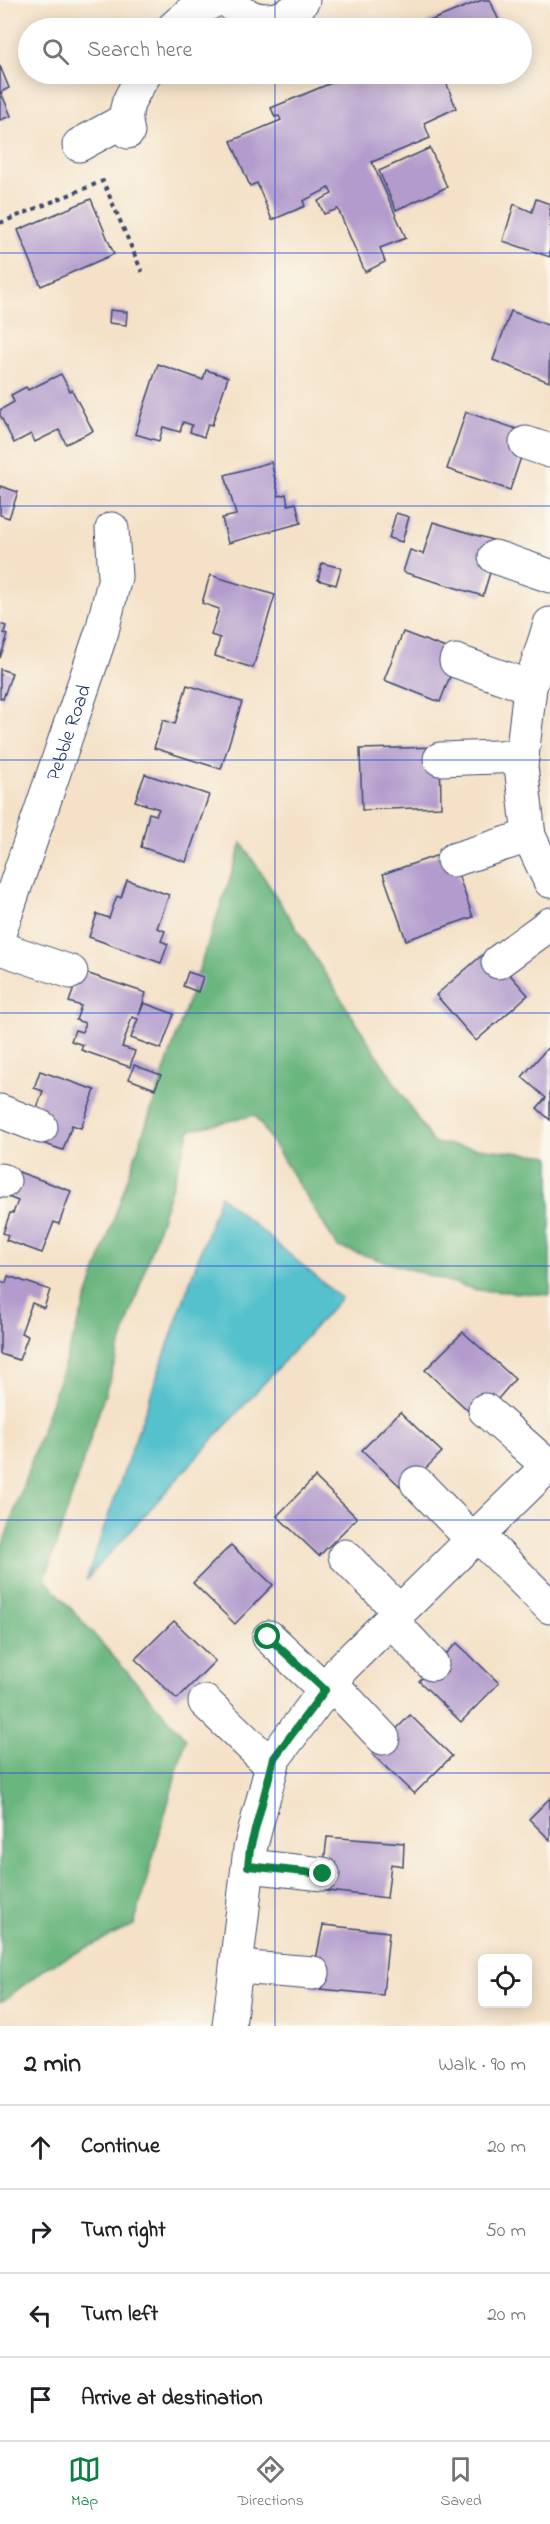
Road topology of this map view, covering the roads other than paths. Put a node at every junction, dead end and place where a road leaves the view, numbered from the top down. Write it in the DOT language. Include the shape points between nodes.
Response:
graph roads {
  1 [pos="216,0"];
  2 [pos="229,0"];
  3 [pos="303,0"];
  4 [pos="184,18"];
  5 [pos="250,18"];
  6 [pos="280,18"];
  7 [pos="138,84"];
  8 [pos="79,146"];
  9 [pos="112,529"];
  10 [pos="495,557"];
  11 [pos="550,576"];
  12 [pos="550,624"];
  13 [pos="456,661"];
  14 [pos="530,687"];
  15 [pos="522,756"];
  16 [pos="440,759"];
  17 [pos="537,794"];
  18 [pos="529,836"];
  19 [pos="453,860"];
  20 [pos="9,877"];
  21 [pos="550,880"];
  22 [pos="550,924"];
  23 [pos="0,931"];
  24 [pos="0,948"];
  25 [pos="498,962"];
  26 [pos="71,972"];
  27 [pos="0,1111"];
  28 [pos="41,1127"];
  29 [pos="485,1410"];
  30 [pos="549,1465"];
  31 [pos="417,1483"];
  32 [pos="475,1537"];
  33 [pos="345,1556"];
  34 [pos="550,1607"];
  35 [pos="395,1615"];
  36 [pos="268,1637"];
  37 [pos="432,1664"];
  38 [pos="328,1687"];
  39 [pos="205,1702"];
  40 [pos="383,1738"];
  41 [pos="272,1766"];
  42 [pos="248,1866"];
  43 [pos="323,1874"];
  44 [pos="237,1967"];
  45 [pos="314,1973"];
  46 [pos="229,2026"];
  1 -- 4 [label="street"];
  2 -- 5 [label="street"];
  3 -- 6 [label="street"];
  7 -- 8 [label="street" via="127,101 126,126"];
  9 -- 20 [label="street, Pebble Road" via="115,577 102,631"];
  10 -- 11 [label="street"];
  12 -- 14 [label="street"];
  13 -- 14 [label="street"];
  14 -- 15 [label="street"];
  15 -- 16 [label="street"];
  15 -- 17 [label="street" via="521,766"];
  17 -- 18 [label="street"];
  18 -- 19 [label="street"];
  18 -- 21 [label="street"];
  20 -- 23 [label="street, Pebble Road"];
  22 -- 25 [label="street"];
  24 -- 26 [label="street"];
  27 -- 28 [label="street"];
  29 -- 30 [label="street"];
  30 -- 32 [label="street"];
  31 -- 32 [label="street"];
  32 -- 34 [label="street"];
  32 -- 35 [label="street"];
  33 -- 35 [label="street"];
  35 -- 37 [label="street"];
  35 -- 38 [label="street"];
  36 -- 38 [label="street"];
  38 -- 40 [label="street"];
  38 -- 41 [label="street"];
  39 -- 41 [label="street"];
  41 -- 42 [label="street"];
  42 -- 43 [label="street"];
  42 -- 44 [label="street"];
  44 -- 45 [label="street"];
  44 -- 46 [label="street"];
}
